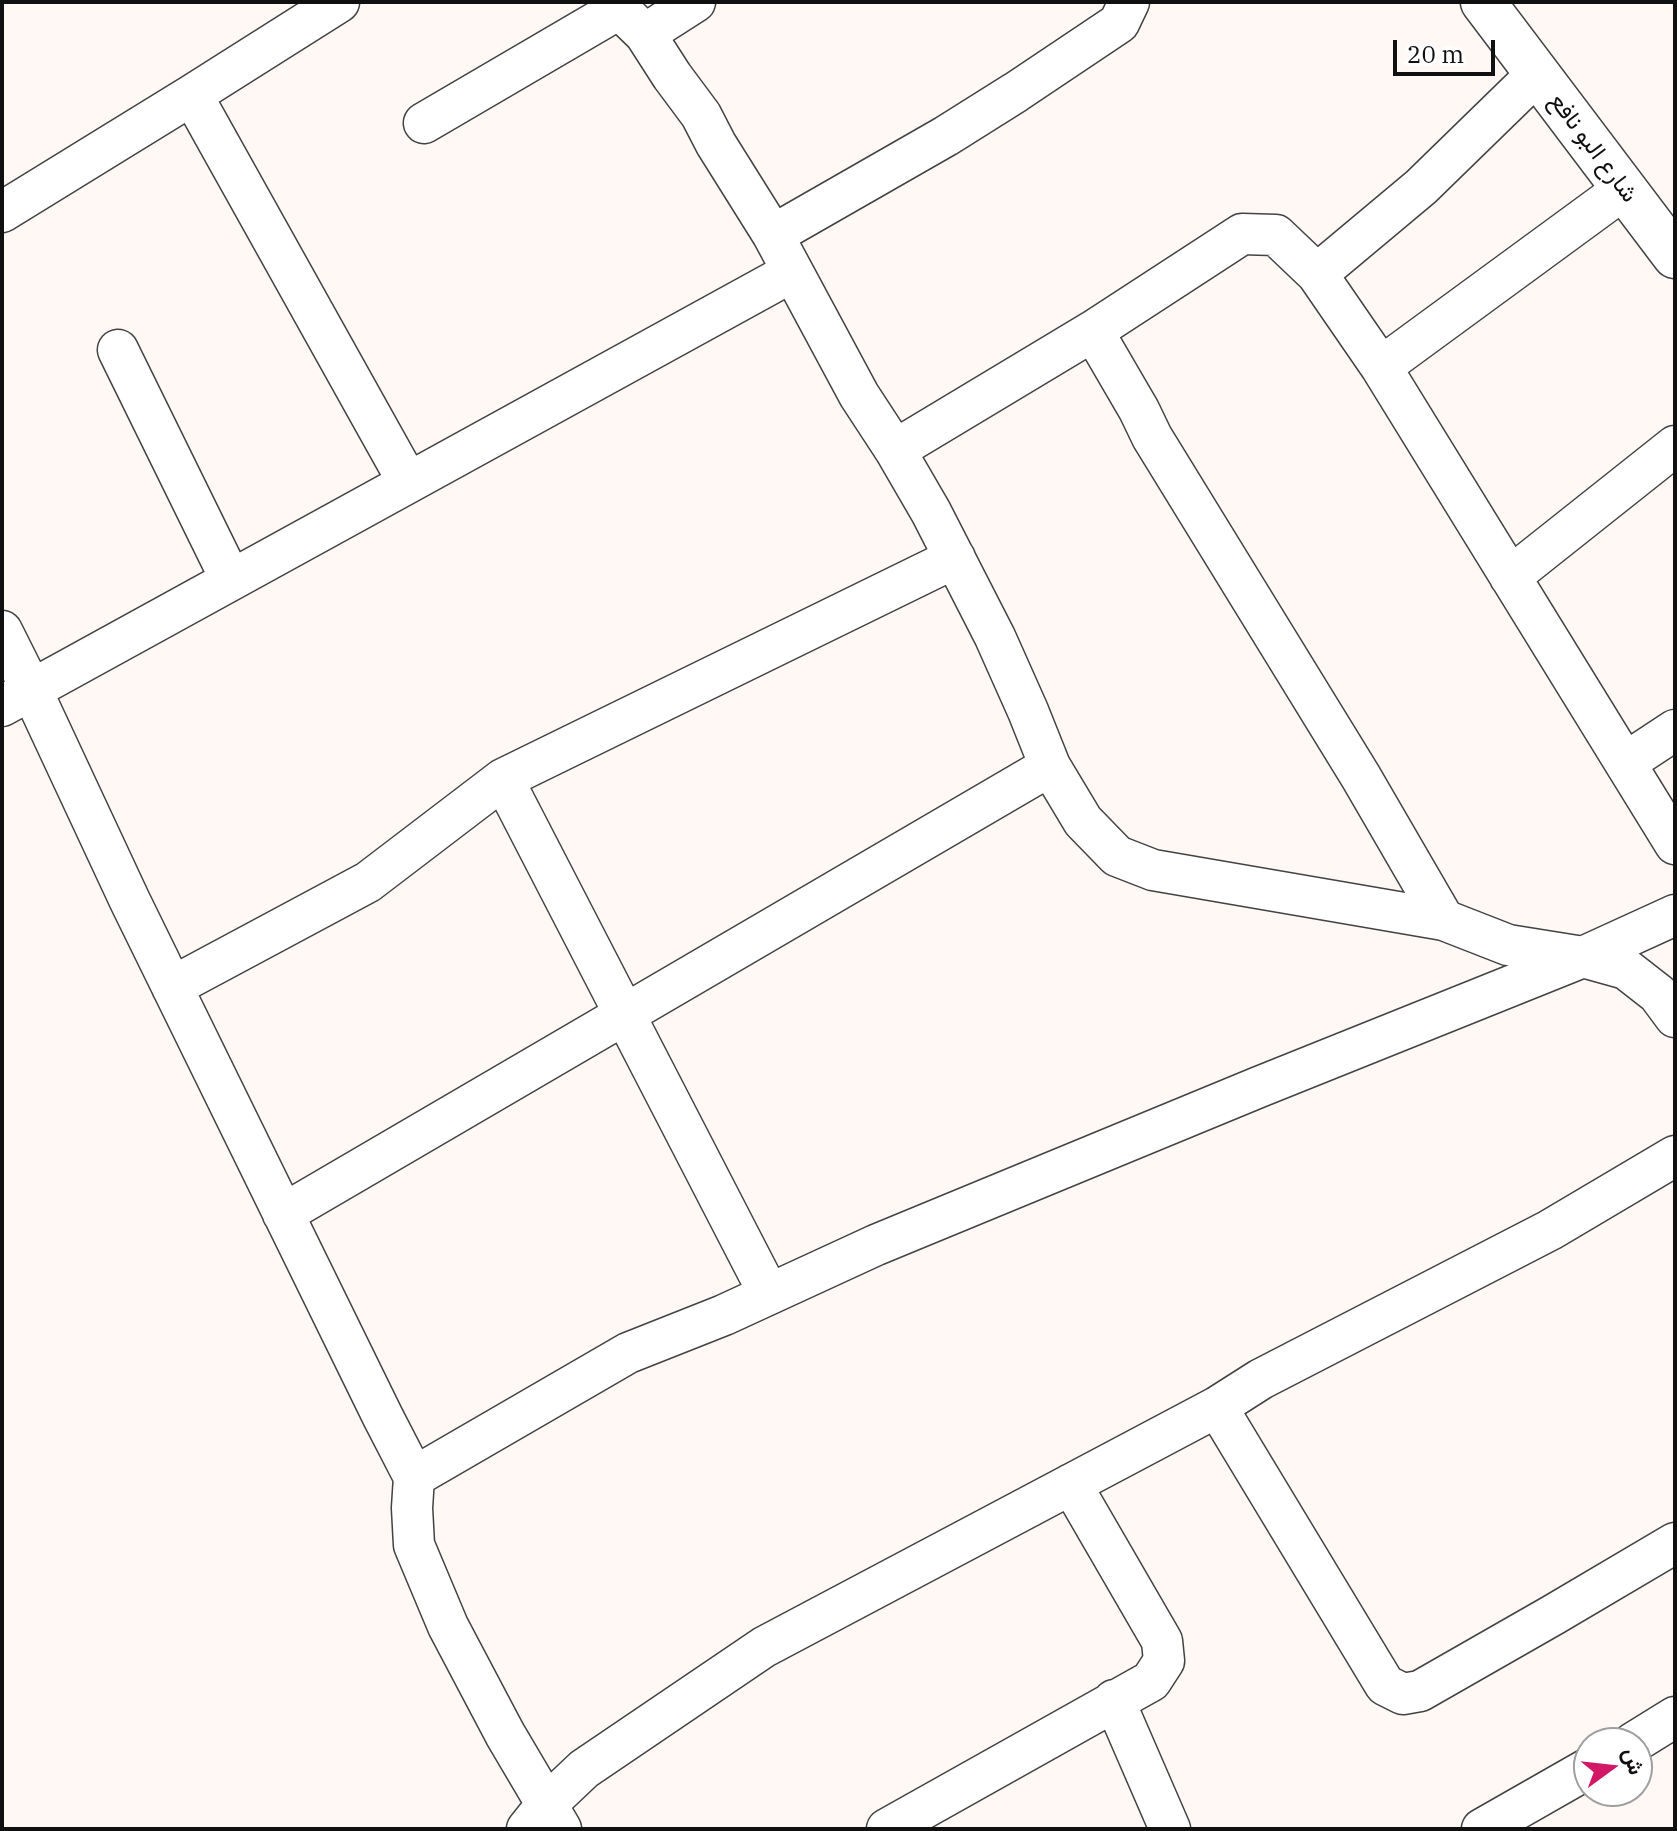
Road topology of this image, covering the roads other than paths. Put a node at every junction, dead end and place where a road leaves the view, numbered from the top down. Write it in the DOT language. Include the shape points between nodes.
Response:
graph roads {
  1 [pos="339,2"];
  2 [pos="695,2"];
  3 [pos="1129,2"];
  4 [pos="1483,2"];
  5 [pos="625,15"];
  6 [pos="1537,74"];
  7 [pos="192,95"];
  8 [pos="424,123"];
  9 [pos="1624,189"];
  10 [pos="2,212"];
  11 [pos="773,235"];
  12 [pos="1675,256"];
  13 [pos="792,272"];
  14 [pos="1317,274"];
  15 [pos="1093,331"];
  16 [pos="118,350"];
  17 [pos="1381,367"];
  18 [pos="1675,446"];
  19 [pos="895,450"];
  20 [pos="408,482"];
  21 [pos="955,558"];
  22 [pos="1510,577"];
  23 [pos="231,580"];
  24 [pos="2,631"];
  25 [pos="17,698"];
  26 [pos="1675,730"];
  27 [pos="1625,763"];
  28 [pos="1050,766"];
  29 [pos="503,779"];
  30 [pos="1675,844"];
  31 [pos="1675,915"];
  32 [pos="1444,920"];
  33 [pos="1583,957"];
  34 [pos="172,987"];
  35 [pos="625,1015"];
  36 [pos="1675,1017"];
  37 [pos="1675,1156"];
  38 [pos="283,1214"];
  39 [pos="769,1294"];
  40 [pos="1217,1407"];
  41 [pos="414,1477"];
  42 [pos="1071,1484"];
  43 [pos="1675,1543"];
  44 [pos="1114,1700"];
  45 [pos="1675,1717"];
  46 [pos="1653,1731"];
  47 [pos="1573,1777"];
  48 [pos="545,1821"];
  49 [pos="887,1829"];
  50 [pos="1170,1829"];
  51 [pos="1482,1829"];
  1 -- 7 [label="street"];
  2 -- 5 [label="street"];
  3 -- 11 [label="street" via="1119,23 1016,92"];
  4 -- 6 [label="street, شارع البو نافع"];
  5 -- 8 [label="street"];
  5 -- 11 [label="street" via="701,115"];
  6 -- 9 [label="street, شارع البو نافع"];
  6 -- 14 [label="street" via="1421,187"];
  7 -- 10 [label="street"];
  7 -- 20 [label="street"];
  9 -- 12 [label="street, شارع البو نافع"];
  9 -- 17 [label="street"];
  11 -- 13 [label="street"];
  13 -- 19 [label="street"];
  13 -- 20 [label="street"];
  14 -- 15 [label="street" via="1276,235 1242,234"];
  14 -- 17 [label="street"];
  15 -- 19 [label="street"];
  15 -- 32 [label="street"];
  16 -- 23 [label="street"];
  17 -- 22 [label="street"];
  18 -- 22 [label="street"];
  19 -- 21 [label="street"];
  20 -- 23 [label="street"];
  21 -- 28 [label="street"];
  21 -- 29 [label="street"];
  22 -- 27 [label="street"];
  23 -- 25 [label="street"];
  24 -- 25 [label="street"];
  25 -- 34 [label="street"];
  26 -- 27 [label="street"];
  27 -- 30 [label="street"];
  28 -- 32 [label="street" via="1083,821 1117,856 1153,870"];
  28 -- 35 [label="street"];
  29 -- 34 [label="street" via="368,882"];
  29 -- 35 [label="street"];
  31 -- 33 [label="street"];
  32 -- 33 [label="street" via="1508,945"];
  33 -- 36 [label="street" via="1626,969 1658,994"];
  33 -- 39 [label="street" via="890,1239"];
  34 -- 38 [label="street"];
  35 -- 38 [label="street"];
  35 -- 39 [label="street"];
  37 -- 40 [label="street" via="1550,1230 1261,1379"];
  38 -- 41 [label="street"];
  39 -- 41 [label="street" via="628,1353"];
  40 -- 42 [label="street"];
  40 -- 43 [label="street" via="1385,1685 1403,1694 1420,1691"];
  41 -- 48 [label="street" via="414,1545 448,1626"];
  42 -- 44 [label="street" via="1162,1641 1164,1661 1151,1681"];
  42 -- 48 [label="street" via="764,1647 584,1769"];
  44 -- 49 [label="street"];
  44 -- 50 [label="street"];
  45 -- 46 [label="street"];
  47 -- 51 [label="street"];
}
